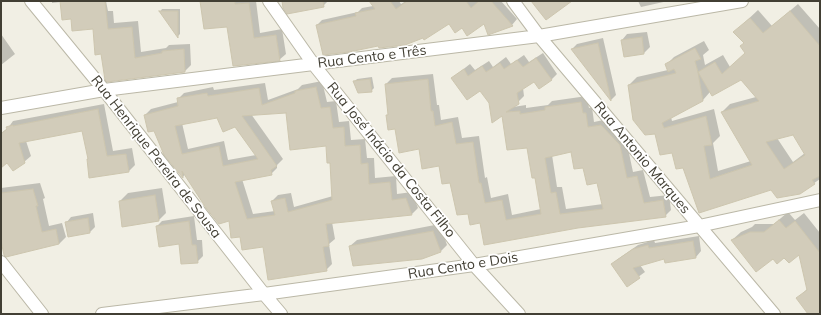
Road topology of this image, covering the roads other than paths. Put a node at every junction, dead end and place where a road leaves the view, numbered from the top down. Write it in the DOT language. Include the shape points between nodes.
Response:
graph roads {
  1 [pos="31,1"];
  2 [pos="269,1"];
  3 [pos="513,1"];
  4 [pos="742,1"];
  5 [pos="540,36"];
  6 [pos="314,65"];
  7 [pos="104,90"];
  8 [pos="1,108"];
  9 [pos="820,200"];
  10 [pos="699,226"];
  11 [pos="1,262"];
  12 [pos="474,265"];
  13 [pos="264,294"];
  14 [pos="42,314"];
  15 [pos="102,314"];
  16 [pos="281,314"];
  17 [pos="520,314"];
  18 [pos="774,314"];
  1 -- 7 [label="street, Rua Henrique Pereira de Sousa"];
  2 -- 6 [label="street, Rua José Inácio da Costa Filho"];
  3 -- 5 [label="street, Rua Antonio Marques"];
  4 -- 5 [label="street, Rua Cento e Três"];
  5 -- 6 [label="street, Rua Cento e Três"];
  5 -- 10 [label="street, Rua Antonio Marques"];
  6 -- 7 [label="street, Rua Cento e Três"];
  6 -- 12 [label="street, Rua José Inácio da Costa Filho"];
  7 -- 8 [label="street, Rua Cento e Três"];
  7 -- 13 [label="street, Rua Henrique Pereira de Sousa"];
  9 -- 10 [label="street, Rua Cento e Dois"];
  10 -- 12 [label="street, Rua Cento e Dois"];
  10 -- 18 [label="street, Rua Antonio Marques"];
  11 -- 14 [label="street"];
  12 -- 13 [label="street, Rua Cento e Dois"];
  12 -- 17 [label="street, Rua José Inácio da Costa Filho"];
  13 -- 15 [label="street, Rua Cento e Dois"];
  13 -- 16 [label="street, Rua Henrique Pereira de Sousa"];
}
